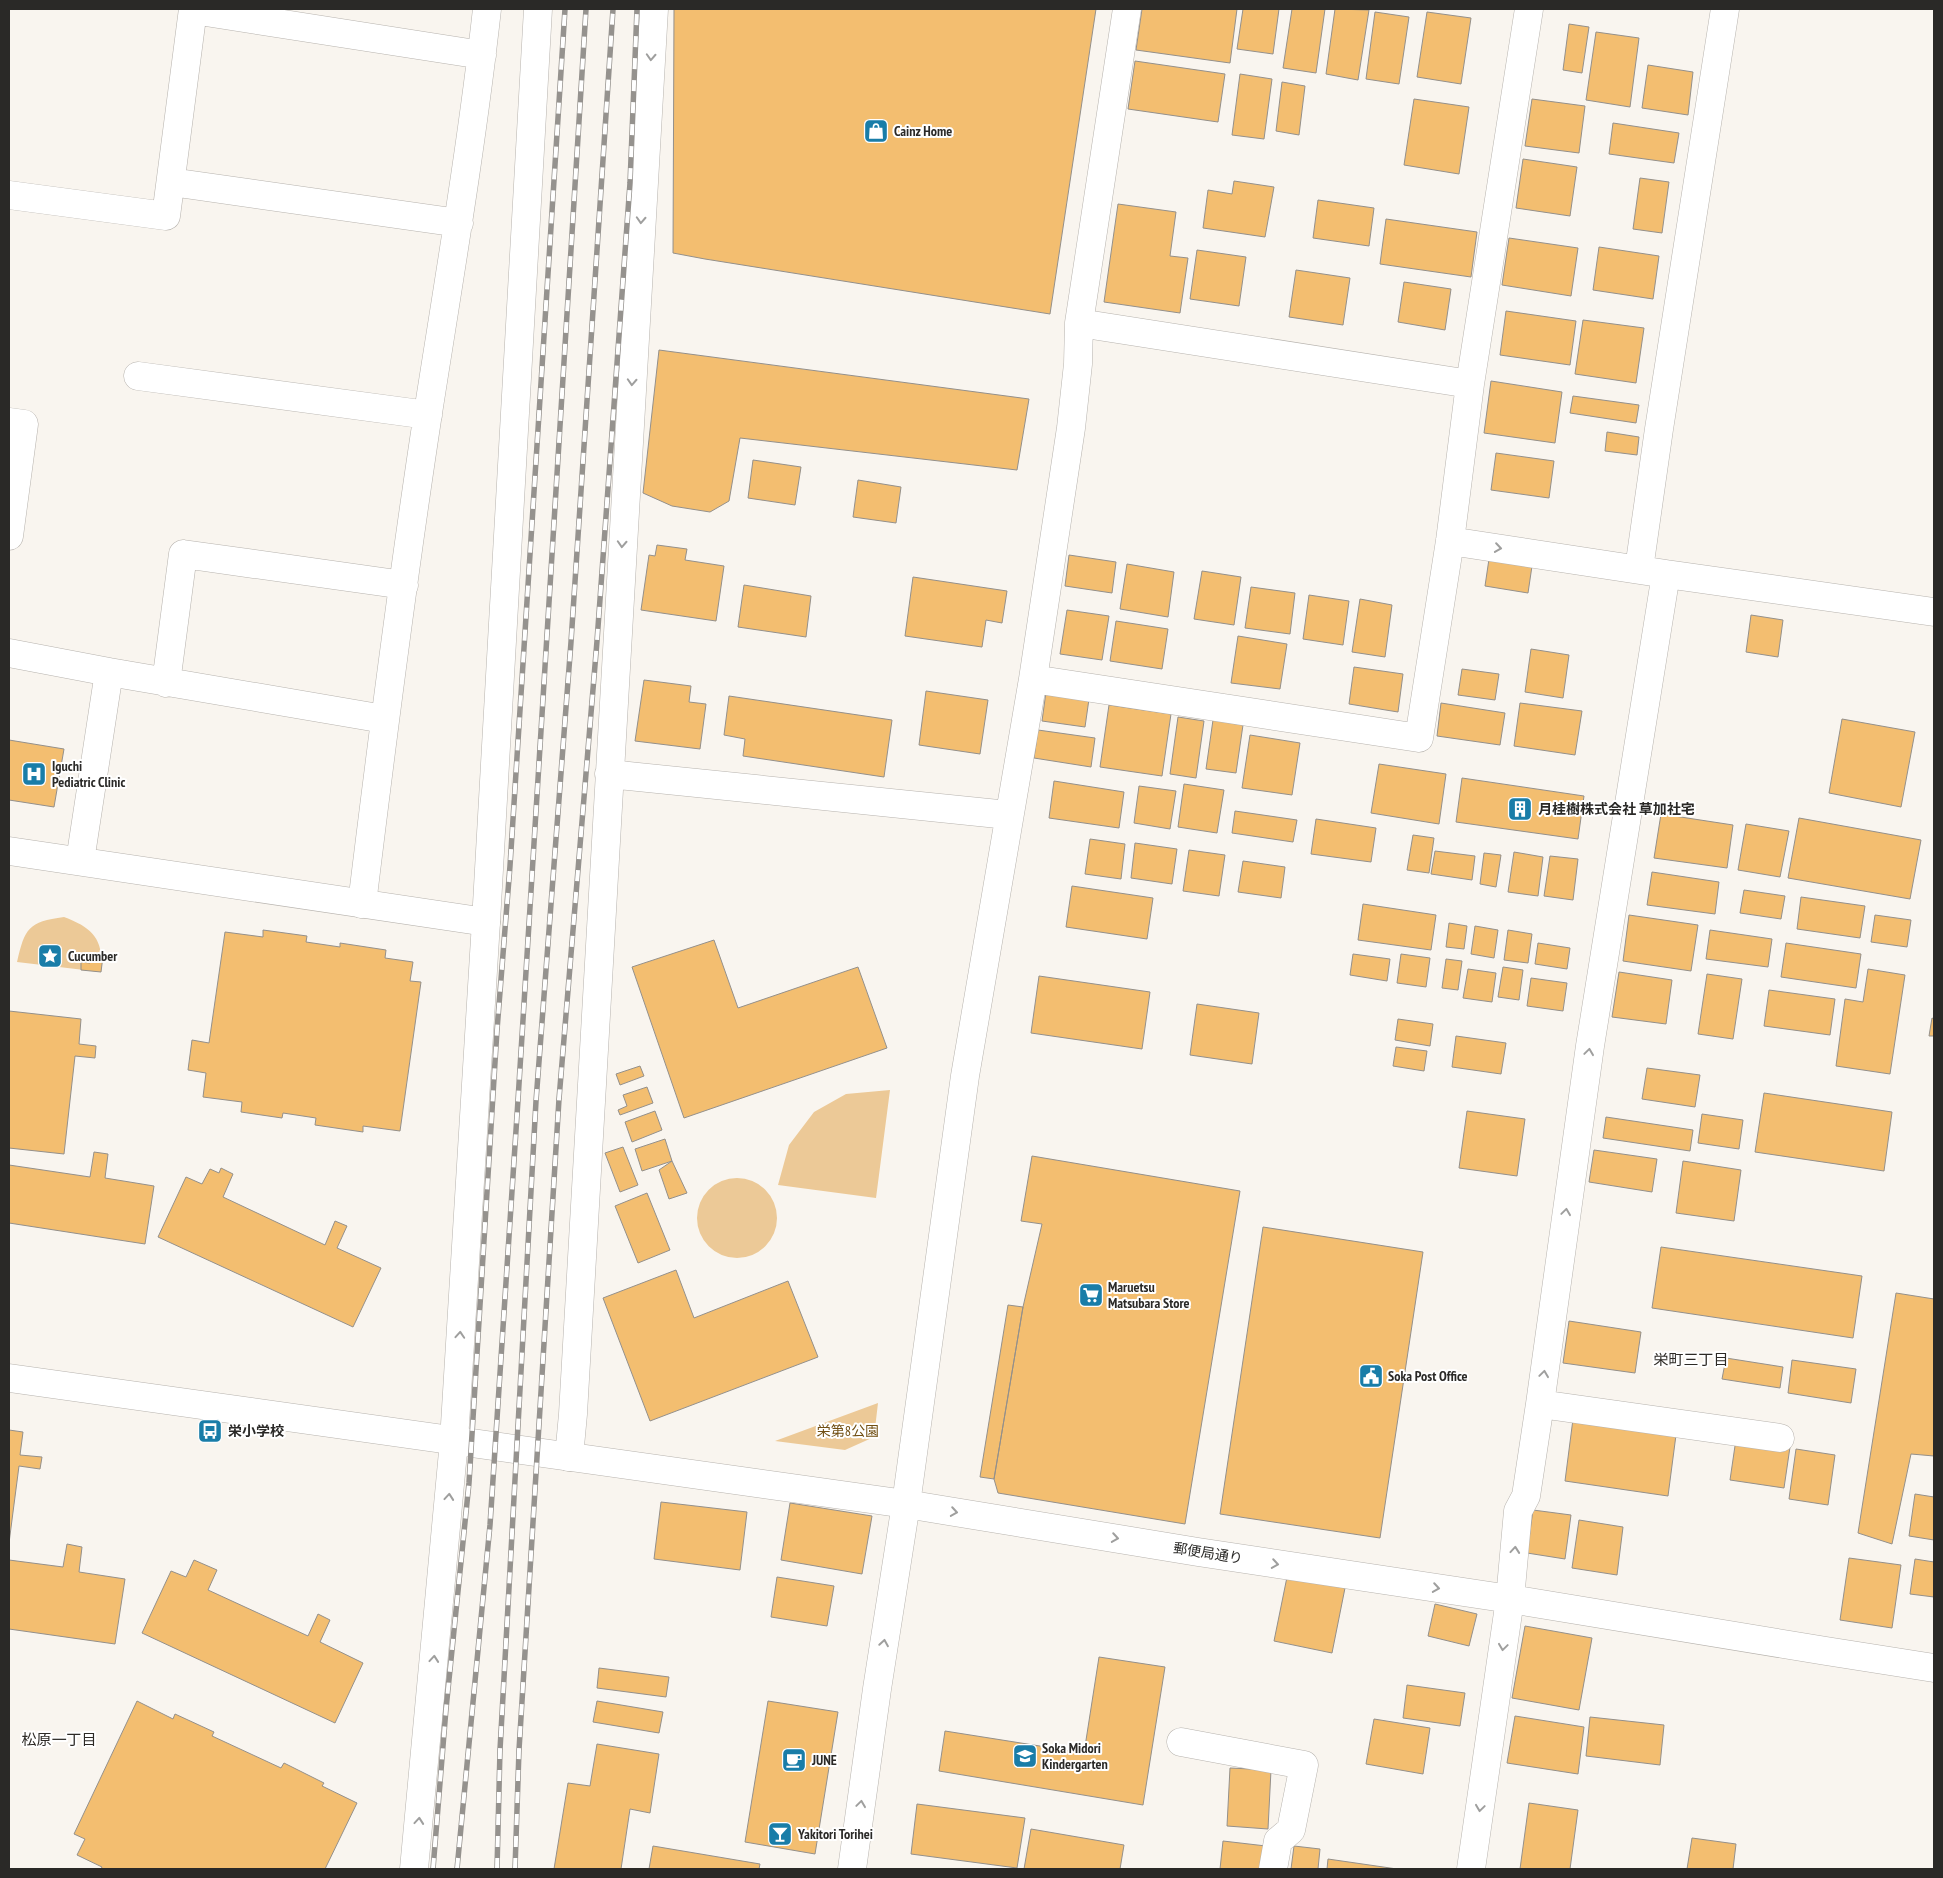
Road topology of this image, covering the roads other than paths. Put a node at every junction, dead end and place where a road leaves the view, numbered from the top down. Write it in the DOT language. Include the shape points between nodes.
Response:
graph roads {
  1 [pos="193,9"];
  2 [pos="486,9"];
  3 [pos="538,9"];
  4 [pos="654,9"];
  5 [pos="1127,9"];
  6 [pos="1528,9"];
  7 [pos="1725,9"];
  8 [pos="482,55"];
  9 [pos="171,182"];
  10 [pos="9,195"];
  11 [pos="459,223"];
  12 [pos="1079,323"];
  13 [pos="138,376"];
  14 [pos="1470,384"];
  15 [pos="428,415"];
  16 [pos="9,422"];
  17 [pos="9,536"];
  18 [pos="1450,541"];
  19 [pos="1638,569"];
  20 [pos="1666,574"];
  21 [pos="404,585"];
  22 [pos="1934,612"];
  23 [pos="9,653"];
  24 [pos="109,672"];
  25 [pos="1033,679"];
  26 [pos="166,683"];
  27 [pos="384,718"];
  28 [pos="609,774"];
  29 [pos="1008,816"];
  30 [pos="9,851"];
  31 [pos="80,861"];
  32 [pos="362,904"];
  33 [pos="486,922"];
  34 [pos="9,1378"];
  35 [pos="1540,1404"];
  36 [pos="1780,1438"];
  37 [pos="454,1441"];
  38 [pos="569,1457"];
  39 [pos="906,1504"];
  40 [pos="1510,1599"];
  41 [pos="1934,1668"];
  42 [pos="1181,1742"];
  43 [pos="414,1869"];
  44 [pos="852,1869"];
  45 [pos="1273,1869"];
  46 [pos="1471,1869"];
  1 -- 8 [label="street"];
  1 -- 9 [label="street"];
  2 -- 8 [label="street"];
  3 -- 33 [label="street"];
  4 -- 28 [label="street, one-way"];
  5 -- 12 [label="street"];
  6 -- 14 [label="street"];
  7 -- 19 [label="street"];
  8 -- 11 [label="street"];
  9 -- 10 [label="street" via="166,216"];
  9 -- 11 [label="street"];
  11 -- 15 [label="street"];
  12 -- 14 [label="street"];
  12 -- 25 [label="street" via="1071,428"];
  13 -- 15 [label="street"];
  14 -- 18 [label="street"];
  15 -- 21 [label="street"];
  16 -- 17 [label="street" via="24,424"];
  18 -- 19 [label="street, one-way"];
  18 -- 25 [label="street" via="1419,738"];
  19 -- 20 [label="street"];
  20 -- 22 [label="street"];
  35 -- 20 [label="street, one-way" via="1590,1046"];
  21 -- 26 [label="street" via="184,554"];
  21 -- 27 [label="street"];
  23 -- 24 [label="street"];
  24 -- 26 [label="street"];
  24 -- 31 [label="street"];
  25 -- 29 [label="street"];
  26 -- 27 [label="street"];
  27 -- 32 [label="street"];
  28 -- 29 [label="street"];
  28 -- 38 [label="street"];
  29 -- 39 [label="street" via="965,1076"];
  30 -- 31 [label="street"];
  31 -- 32 [label="street"];
  32 -- 33 [label="street"];
  37 -- 33 [label="street, one-way"];
  34 -- 37 [label="street, 郵便局通り"];
  35 -- 36 [label="street"];
  40 -- 35 [label="street, one-way" via="1518,1511 1526,1496"];
  37 -- 38 [label="street, 郵便局通り"];
  43 -- 37 [label="street, one-way"];
  38 -- 39 [label="street, 郵便局通り"];
  39 -- 40 [label="street, 郵便局通り, one-way"];
  44 -- 39 [label="street, one-way"];
  40 -- 41 [label="street, 郵便局通り"];
  40 -- 46 [label="street, one-way"];
  42 -- 45 [label="street" via="1304,1765 1291,1830 1278,1841"];
}
